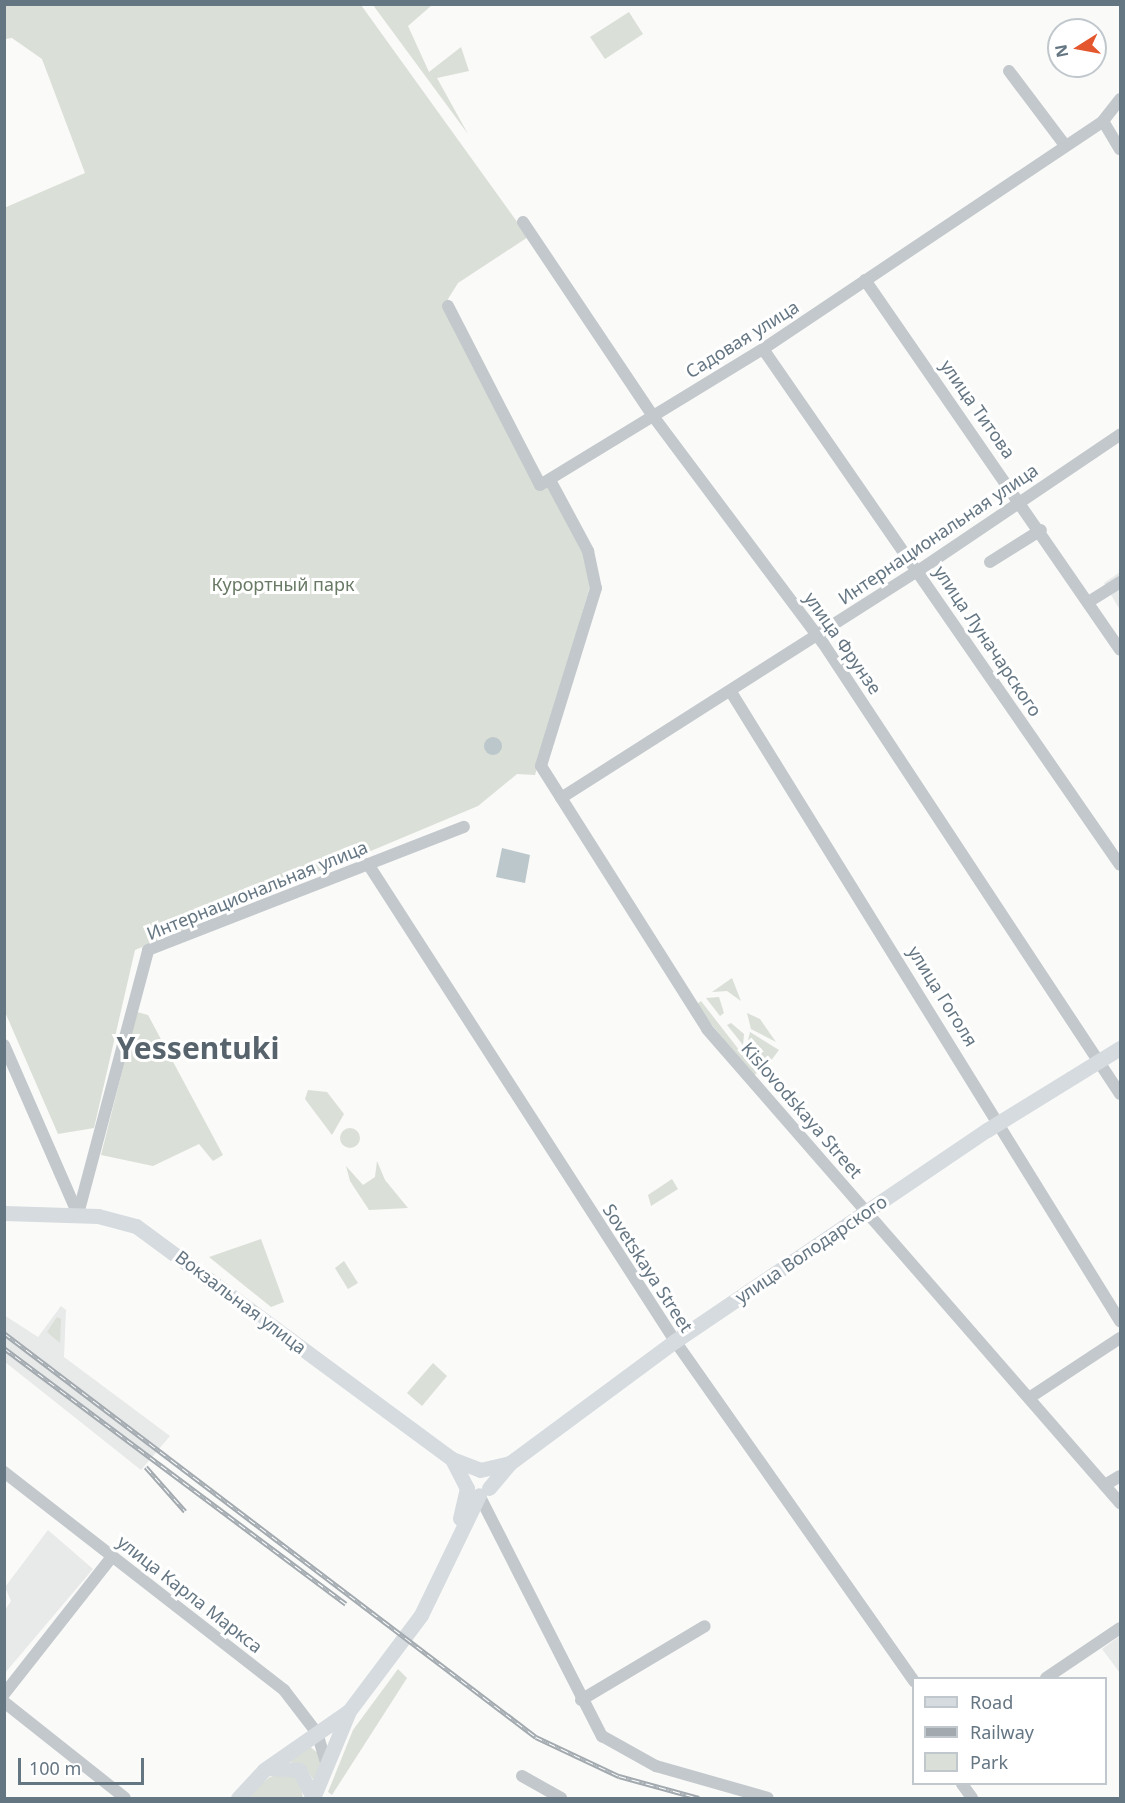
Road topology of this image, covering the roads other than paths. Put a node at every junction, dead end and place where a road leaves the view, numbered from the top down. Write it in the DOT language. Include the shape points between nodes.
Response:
graph roads {
  1 [pos="1009,71"];
  2 [pos="1120,99"];
  3 [pos="1103,121"];
  4 [pos="1064,144"];
  5 [pos="1120,149"];
  6 [pos="523,222"];
  7 [pos="865,280"];
  8 [pos="448,306"];
  9 [pos="763,350"];
  10 [pos="653,416"];
  11 [pos="1120,435"];
  12 [pos="550,480"];
  13 [pos="1021,500"];
  14 [pos="1041,530"];
  15 [pos="990,562"];
  16 [pos="918,571"];
  17 [pos="1120,582"];
  18 [pos="1090,601"];
  19 [pos="817,635"];
  20 [pos="1120,649"];
  21 [pos="731,692"];
  22 [pos="561,798"];
  23 [pos="464,827"];
  24 [pos="368,864"];
  25 [pos="1120,865"];
  26 [pos="4,1045"];
  27 [pos="1120,1048"];
  28 [pos="1098,1062"];
  29 [pos="1120,1094"];
  30 [pos="1000,1121"];
  31 [pos="866,1211"];
  32 [pos="4,1213"];
  33 [pos="78,1214"];
  34 [pos="1120,1321"];
  35 [pos="1120,1338"];
  36 [pos="675,1341"];
  37 [pos="1029,1398"];
  38 [pos="452,1459"];
  39 [pos="510,1462"];
  40 [pos="480,1470"];
  41 [pos="4,1472"];
  42 [pos="1120,1476"];
  43 [pos="1105,1485"];
  44 [pos="478,1490"];
  45 [pos="1120,1503"];
  46 [pos="112,1557"];
  47 [pos="705,1626"];
  48 [pos="1120,1628"];
  49 [pos="1047,1677"];
  50 [pos="912,1679"];
  51 [pos="4,1694"];
  52 [pos="581,1701"];
  53 [pos="4,1702"];
  54 [pos="350,1711"];
  55 [pos="317,1733"];
  56 [pos="327,1765"];
  57 [pos="264,1770"];
  58 [pos="522,1776"];
  59 [pos="963,1785"];
  60 [pos="125,1798"];
  61 [pos="238,1798"];
  62 [pos="313,1798"];
  63 [pos="561,1798"];
  64 [pos="768,1798"];
  65 [pos="972,1798"];
  1 -- 4 [label="street"];
  2 -- 3 [label="street, Садовая улица"];
  3 -- 4 [label="street, Садовая улица"];
  3 -- 5 [label="street"];
  4 -- 7 [label="street, Садовая улица"];
  6 -- 10 [label="street, улица Фрунзе"];
  7 -- 9 [label="street, Садовая улица"];
  7 -- 13 [label="street, улица Титова"];
  8 -- 12 [label="street" via="540,485"];
  9 -- 10 [label="street, Садовая улица"];
  9 -- 16 [label="street, улица Луначарского"];
  10 -- 12 [label="street, Садовая улица"];
  10 -- 19 [label="street, улица Фрунзе"];
  11 -- 13 [label="street, Интернациональная улица"];
  12 -- 22 [label="street, Kislovodskaya Street" via="588,551 596,588 541,766"];
  13 -- 14 [label="street, улица Титова"];
  13 -- 16 [label="street, Интернациональная улица"];
  14 -- 15 [label="street"];
  14 -- 18 [label="street, улица Титова"];
  16 -- 19 [label="street, Интернациональная улица"];
  16 -- 25 [label="street, улица Луначарского"];
  17 -- 18 [label="street"];
  18 -- 20 [label="street, улица Титова"];
  19 -- 21 [label="street, Интернациональная улица"];
  19 -- 28 [label="street, улица Фрунзе"];
  21 -- 22 [label="street, Интернациональная улица"];
  21 -- 30 [label="street, улица Гоголя"];
  22 -- 31 [label="street, Kislovodskaya Street" via="707,1029"];
  23 -- 24 [label="street, Интернациональная улица"];
  24 -- 33 [label="street, Интернациональная улица" via="148,950"];
  24 -- 36 [label="street, Sovetskaya Street"];
  26 -- 33 [label="street"];
  27 -- 28 [label="main road, улица Володарского"];
  28 -- 29 [label="street, улица Фрунзе"];
  28 -- 30 [label="main road, улица Володарского"];
  30 -- 31 [label="main road, улица Володарского"];
  30 -- 34 [label="street, улица Гоголя"];
  31 -- 36 [label="main road, улица Володарского"];
  31 -- 37 [label="street, Kislovodskaya Street"];
  32 -- 33 [label="main road, Вокзальная улица"];
  33 -- 38 [label="main road, Вокзальная улица" via="123,1220 150,1234"];
  35 -- 37 [label="street"];
  36 -- 39 [label="main road, улица Володарского"];
  36 -- 50 [label="street, Sovetskaya Street"];
  37 -- 43 [label="street, Kislovodskaya Street"];
  38 -- 40 [label="main road"];
  38 -- 44 [label="main road"];
  39 -- 40 [label="main road"];
  39 -- 44 [label="main road"];
  40 -- 44 [label="main road" via="489,1477"];
  40 -- 44 [label="main road" via="470,1473"];
  41 -- 46 [label="street, улица Карла Маркса"];
  42 -- 43 [label="street"];
  43 -- 45 [label="street, Kislovodskaya Street"];
  44 -- 52 [label="street"];
  44 -- 54 [label="main road" via="421,1615"];
  46 -- 51 [label="street"];
  46 -- 55 [label="street, улица Карла Маркса" via="284,1690"];
  47 -- 52 [label="street"];
  48 -- 49 [label="street"];
  52 -- 64 [label="street" via="602,1736 632,1757"];
  53 -- 60 [label="street"];
  54 -- 55 [label="main road"];
  54 -- 56 [label="main road"];
  55 -- 56 [label="street, улица Карла Маркса"];
  55 -- 57 [label="main road"];
  56 -- 62 [label="main road"];
  57 -- 61 [label="main road"];
  57 -- 62 [label="main road" via="299,1770"];
  58 -- 63 [label="street"];
  59 -- 65 [label="street"];
}
